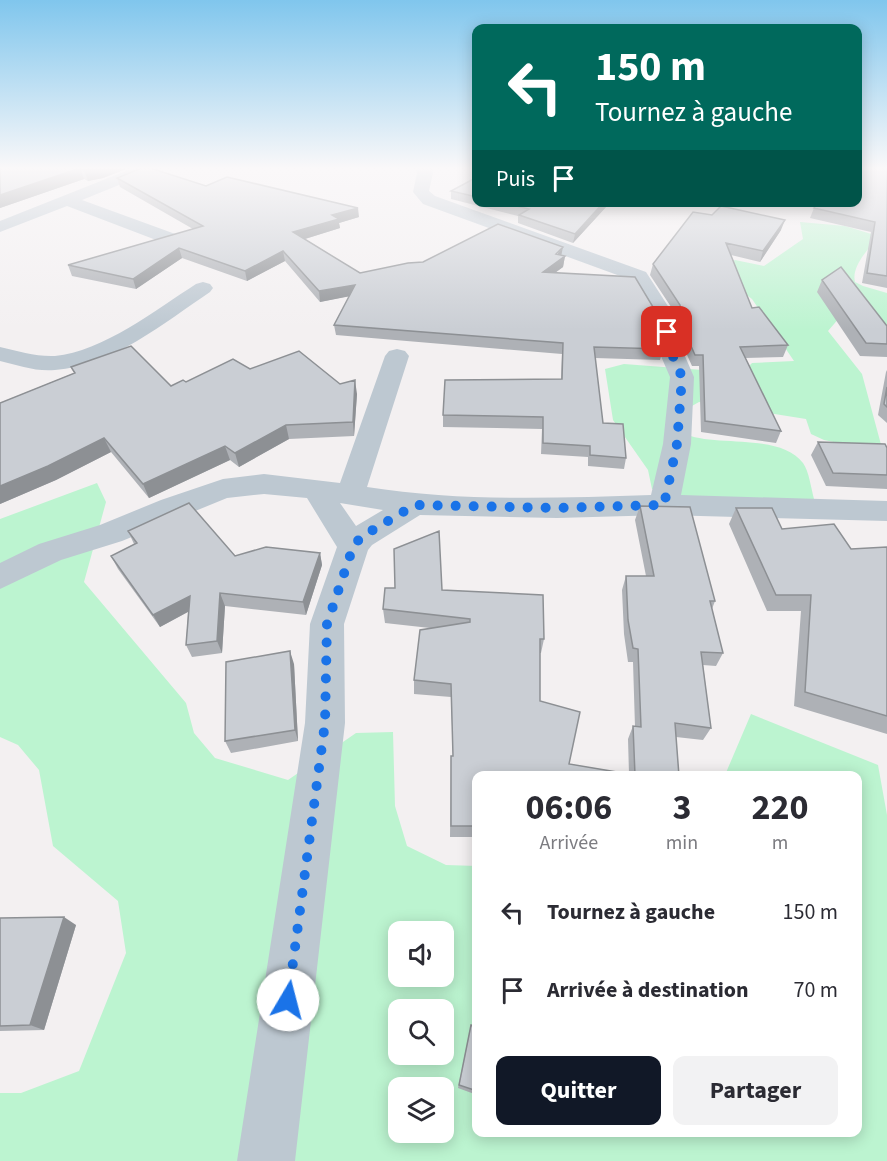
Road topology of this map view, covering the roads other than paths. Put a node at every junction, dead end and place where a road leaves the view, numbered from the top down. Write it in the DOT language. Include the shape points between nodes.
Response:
graph roads {
  1 [pos="14,221"];
  2 [pos="123,221"];
  3 [pos="489,221"];
  4 [pos="0,227"];
  5 [pos="171,239"];
  6 [pos="203,288"];
  7 [pos="0,354"];
  8 [pos="397,356"];
  9 [pos="316,489"];
  10 [pos="350,495"];
  11 [pos="415,505"];
  12 [pos="664,505"];
  13 [pos="887,511"];
  14 [pos="353,547"];
  15 [pos="0,577"];
  16 [pos="266,1161"];
  1 -- 4 [label="street"];
  2 -- 5 [label="street"];
  3 -- 12 [label="street" via="639,276 664,317 669,347 682,377 677,444"];
  6 -- 7 [label="street" via="138,330 82,358 56,363"];
  8 -- 10 [label="street"];
  9 -- 10 [label="street"];
  9 -- 14 [label="street"];
  9 -- 15 [label="street" via="264,484 223,489 50,552"];
  10 -- 11 [label="street"];
  11 -- 12 [label="street"];
  11 -- 14 [label="street" via="361,537"];
  12 -- 13 [label="street"];
  14 -- 16 [label="street" via="327,624 325,723"];
}
